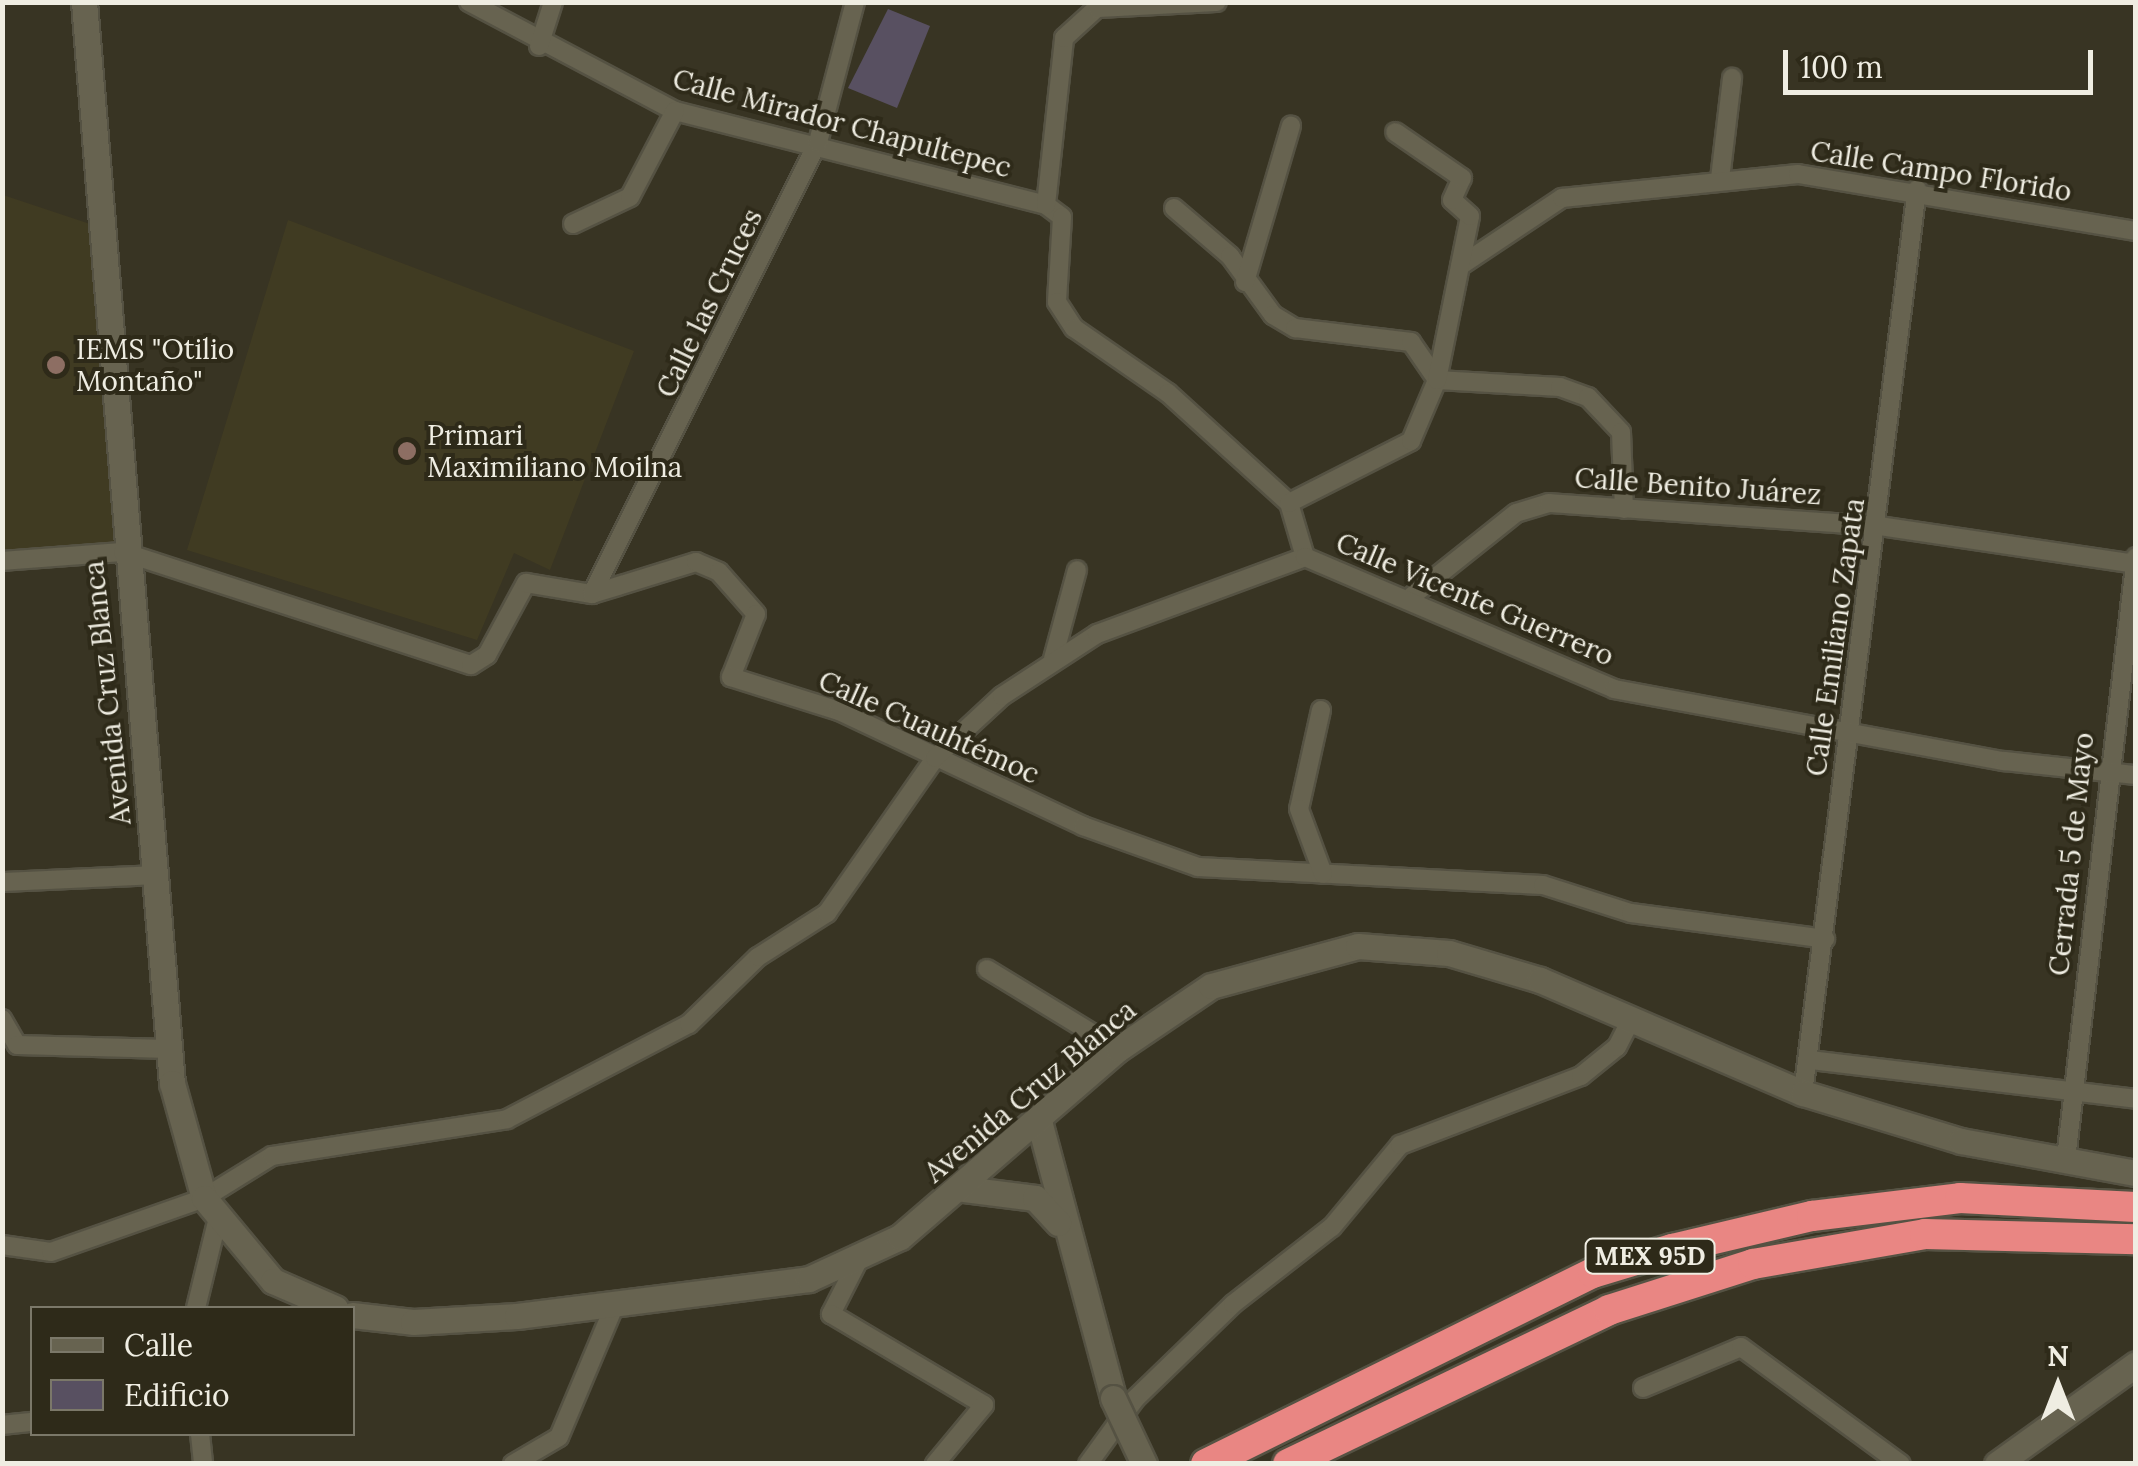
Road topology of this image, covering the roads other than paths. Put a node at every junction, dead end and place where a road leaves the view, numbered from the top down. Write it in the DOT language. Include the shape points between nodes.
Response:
graph roads {
  1 [pos="84,2"];
  2 [pos="469,2"];
  3 [pos="553,2"];
  4 [pos="855,2"];
  5 [pos="1217,2"];
  6 [pos="538,46"];
  7 [pos="1732,78"];
  8 [pos="674,111"];
  9 [pos="1291,126"];
  10 [pos="1395,132"];
  11 [pos="818,142"];
  12 [pos="1720,179"];
  13 [pos="1918,188"];
  14 [pos="1046,205"];
  15 [pos="1174,208"];
  16 [pos="573,224"];
  17 [pos="2136,232"];
  18 [pos="1460,266"];
  19 [pos="1245,282"];
  20 [pos="1437,380"];
  21 [pos="1290,503"];
  22 [pos="1624,509"];
  23 [pos="1879,526"];
  24 [pos="123,552"];
  25 [pos="2136,556"];
  26 [pos="1305,557"];
  27 [pos="2,561"];
  28 [pos="2135,564"];
  29 [pos="1077,570"];
  30 [pos="592,594"];
  31 [pos="1406,600"];
  32 [pos="1053,659"];
  33 [pos="2128,673"];
  34 [pos="1321,710"];
  35 [pos="1848,731"];
  36 [pos="935,758"];
  37 [pos="2106,772"];
  38 [pos="2136,775"];
  39 [pos="1323,874"];
  40 [pos="154,875"];
  41 [pos="2,882"];
  42 [pos="1826,939"];
  43 [pos="987,969"];
  44 [pos="1632,1018"];
  45 [pos="2,1019"];
  46 [pos="1118,1048"];
  47 [pos="170,1049"];
  48 [pos="1810,1060"];
  49 [pos="2074,1091"];
  50 [pos="1803,1093"];
  51 [pos="2136,1099"];
  52 [pos="1040,1121"];
  53 [pos="2066,1159"];
  54 [pos="2136,1173"];
  55 [pos="964,1189"];
  56 [pos="211,1208"];
  57 [pos="2136,1208"];
  58 [pos="1061,1227"];
  59 [pos="2136,1239"];
  60 [pos="2,1246"];
  61 [pos="859,1260"];
  62 [pos="196,1306"];
  63 [pos="330,1306"];
  64 [pos="614,1306"];
  65 [pos="355,1315"];
  66 [pos="2136,1364"];
  67 [pos="1643,1388"];
  68 [pos="1124,1399"];
  69 [pos="30,1422"];
  70 [pos="2,1425"];
  71 [pos="200,1436"];
  72 [pos="204,1464"];
  73 [pos="513,1464"];
  74 [pos="935,1464"];
  75 [pos="1088,1464"];
  76 [pos="1144,1464"];
  77 [pos="1206,1464"];
  78 [pos="1288,1464"];
  79 [pos="1901,1464"];
  80 [pos="1996,1464"];
  1 -- 24 [label="main road, Avenida Cruz Blanca"];
  2 -- 6 [label="street, Calle Mirador Chapultepec"];
  3 -- 6 [label="street"];
  4 -- 11 [label="street, Calle las Cruces"];
  5 -- 14 [label="street" via="1097,8 1064,38"];
  6 -- 8 [label="street, Calle Mirador Chapultepec"];
  7 -- 12 [label="street"];
  8 -- 11 [label="street, Calle Mirador Chapultepec"];
  8 -- 16 [label="street" via="630,197"];
  9 -- 19 [label="street"];
  10 -- 18 [label="street" via="1462,178 1452,200 1470,216"];
  11 -- 14 [label="street, Calle Mirador Chapultepec"];
  11 -- 30 [label="street, Calle las Cruces"];
  12 -- 13 [label="street, Calle Campo Florido" via="1798,174"];
  12 -- 18 [label="street, Calle Campo Florido" via="1562,198"];
  13 -- 17 [label="street, Calle Campo Florido"];
  13 -- 23 [label="street, Calle Emiliano Zapata"];
  14 -- 21 [label="street" via="1062,217 1057,302 1074,328 1168,393"];
  15 -- 19 [label="street" via="1230,256"];
  18 -- 20 [label="street"];
  19 -- 20 [label="street" via="1295,328 1381,331 1411,342"];
  20 -- 21 [label="street" via="1411,440"];
  20 -- 22 [label="street" via="1560,387 1588,398 1621,432"];
  21 -- 26 [label="street"];
  22 -- 23 [label="street, Calle Benito Juárez"];
  22 -- 31 [label="street, Calle Benito Juárez" via="1549,503 1516,513"];
  23 -- 28 [label="street, Calle Benito Juárez"];
  23 -- 35 [label="street, Calle Emiliano Zapata"];
  24 -- 27 [label="street"];
  24 -- 30 [label="street" via="470,665 486,655 526,583"];
  24 -- 40 [label="main road, Avenida Cruz Blanca"];
  25 -- 28 [label="street, Cerrada 5 de Mayo"];
  26 -- 31 [label="street, Calle Vicente Guerrero"];
  26 -- 32 [label="street, Calle Vicente Guerrero" via="1188,597"];
  28 -- 33 [label="street, Cerrada 5 de Mayo"];
  29 -- 32 [label="street"];
  30 -- 36 [label="street, Calle Cuauhtémoc" via="675,562 719,572 756,614 732,678 839,711"];
  31 -- 35 [label="street, Calle Vicente Guerrero" via="1614,689"];
  32 -- 36 [label="street, Calle Vicente Guerrero"];
  33 -- 37 [label="street, Cerrada 5 de Mayo"];
  34 -- 39 [label="street" via="1299,809"];
  35 -- 37 [label="street, Calle Vicente Guerrero"];
  35 -- 42 [label="street, Calle Emiliano Zapata"];
  36 -- 39 [label="street, Calle Cuauhtémoc" via="1198,868"];
  36 -- 56 [label="street, Calle Vicente Guerrero" via="827,913 758,958 688,1024 507,1119 272,1156"];
  37 -- 38 [label="street, Calle Vicente Guerrero"];
  37 -- 49 [label="street, Cerrada 5 de Mayo"];
  39 -- 42 [label="street, Calle Cuauhtémoc" via="1544,885 1631,912"];
  40 -- 41 [label="street"];
  40 -- 47 [label="main road, Avenida Cruz Blanca"];
  42 -- 48 [label="street, Calle Emiliano Zapata"];
  43 -- 46 [label="street"];
  44 -- 46 [label="main road, Avenida Cruz Blanca" via="1448,953 1358,946 1211,986"];
  44 -- 50 [label="main road, Avenida Cruz Blanca"];
  44 -- 68 [label="street" via="1617,1048 1581,1076 1400,1145 1332,1226"];
  45 -- 47 [label="street" via="17,1046"];
  46 -- 52 [label="main road, Avenida Cruz Blanca"];
  47 -- 56 [label="main road, Avenida Cruz Blanca" via="186,1155"];
  48 -- 49 [label="street"];
  48 -- 50 [label="street, Calle Emiliano Zapata"];
  49 -- 51 [label="street"];
  49 -- 53 [label="street, Cerrada 5 de Mayo"];
  50 -- 53 [label="main road, Avenida Cruz Blanca" via="1961,1141"];
  52 -- 55 [label="main road, Avenida Cruz Blanca"];
  52 -- 58 [label="main road"];
  53 -- 54 [label="main road, Avenida Cruz Blanca"];
  55 -- 58 [label="main road" via="1035,1198"];
  55 -- 61 [label="main road, Avenida Cruz Blanca"];
  56 -- 60 [label="street, Calle Vicente Guerrero" via="51,1252"];
  56 -- 62 [label="street"];
  56 -- 63 [label="main road, Avenida Cruz Blanca" via="273,1281"];
  57 -- 77 [label="highway, MEX 95D" via="1960,1198 1812,1216 1672,1249 1593,1273"];
  58 -- 68 [label="main road"];
  59 -- 78 [label="highway, MEX 95D" via="1925,1234 1753,1264 1609,1310"];
  61 -- 64 [label="main road, Avenida Cruz Blanca" via="809,1279"];
  61 -- 74 [label="street" via="831,1314 984,1405"];
  64 -- 65 [label="main road, Avenida Cruz Blanca" via="413,1322"];
  64 -- 73 [label="street" via="559,1437"];
  66 -- 80 [label="main road"];
  67 -- 79 [label="street" via="1741,1347"];
  68 -- 75 [label="street"];
  68 -- 76 [label="main road, bridge"];
  69 -- 70 [label="street"];
  71 -- 72 [label="street"];
}
